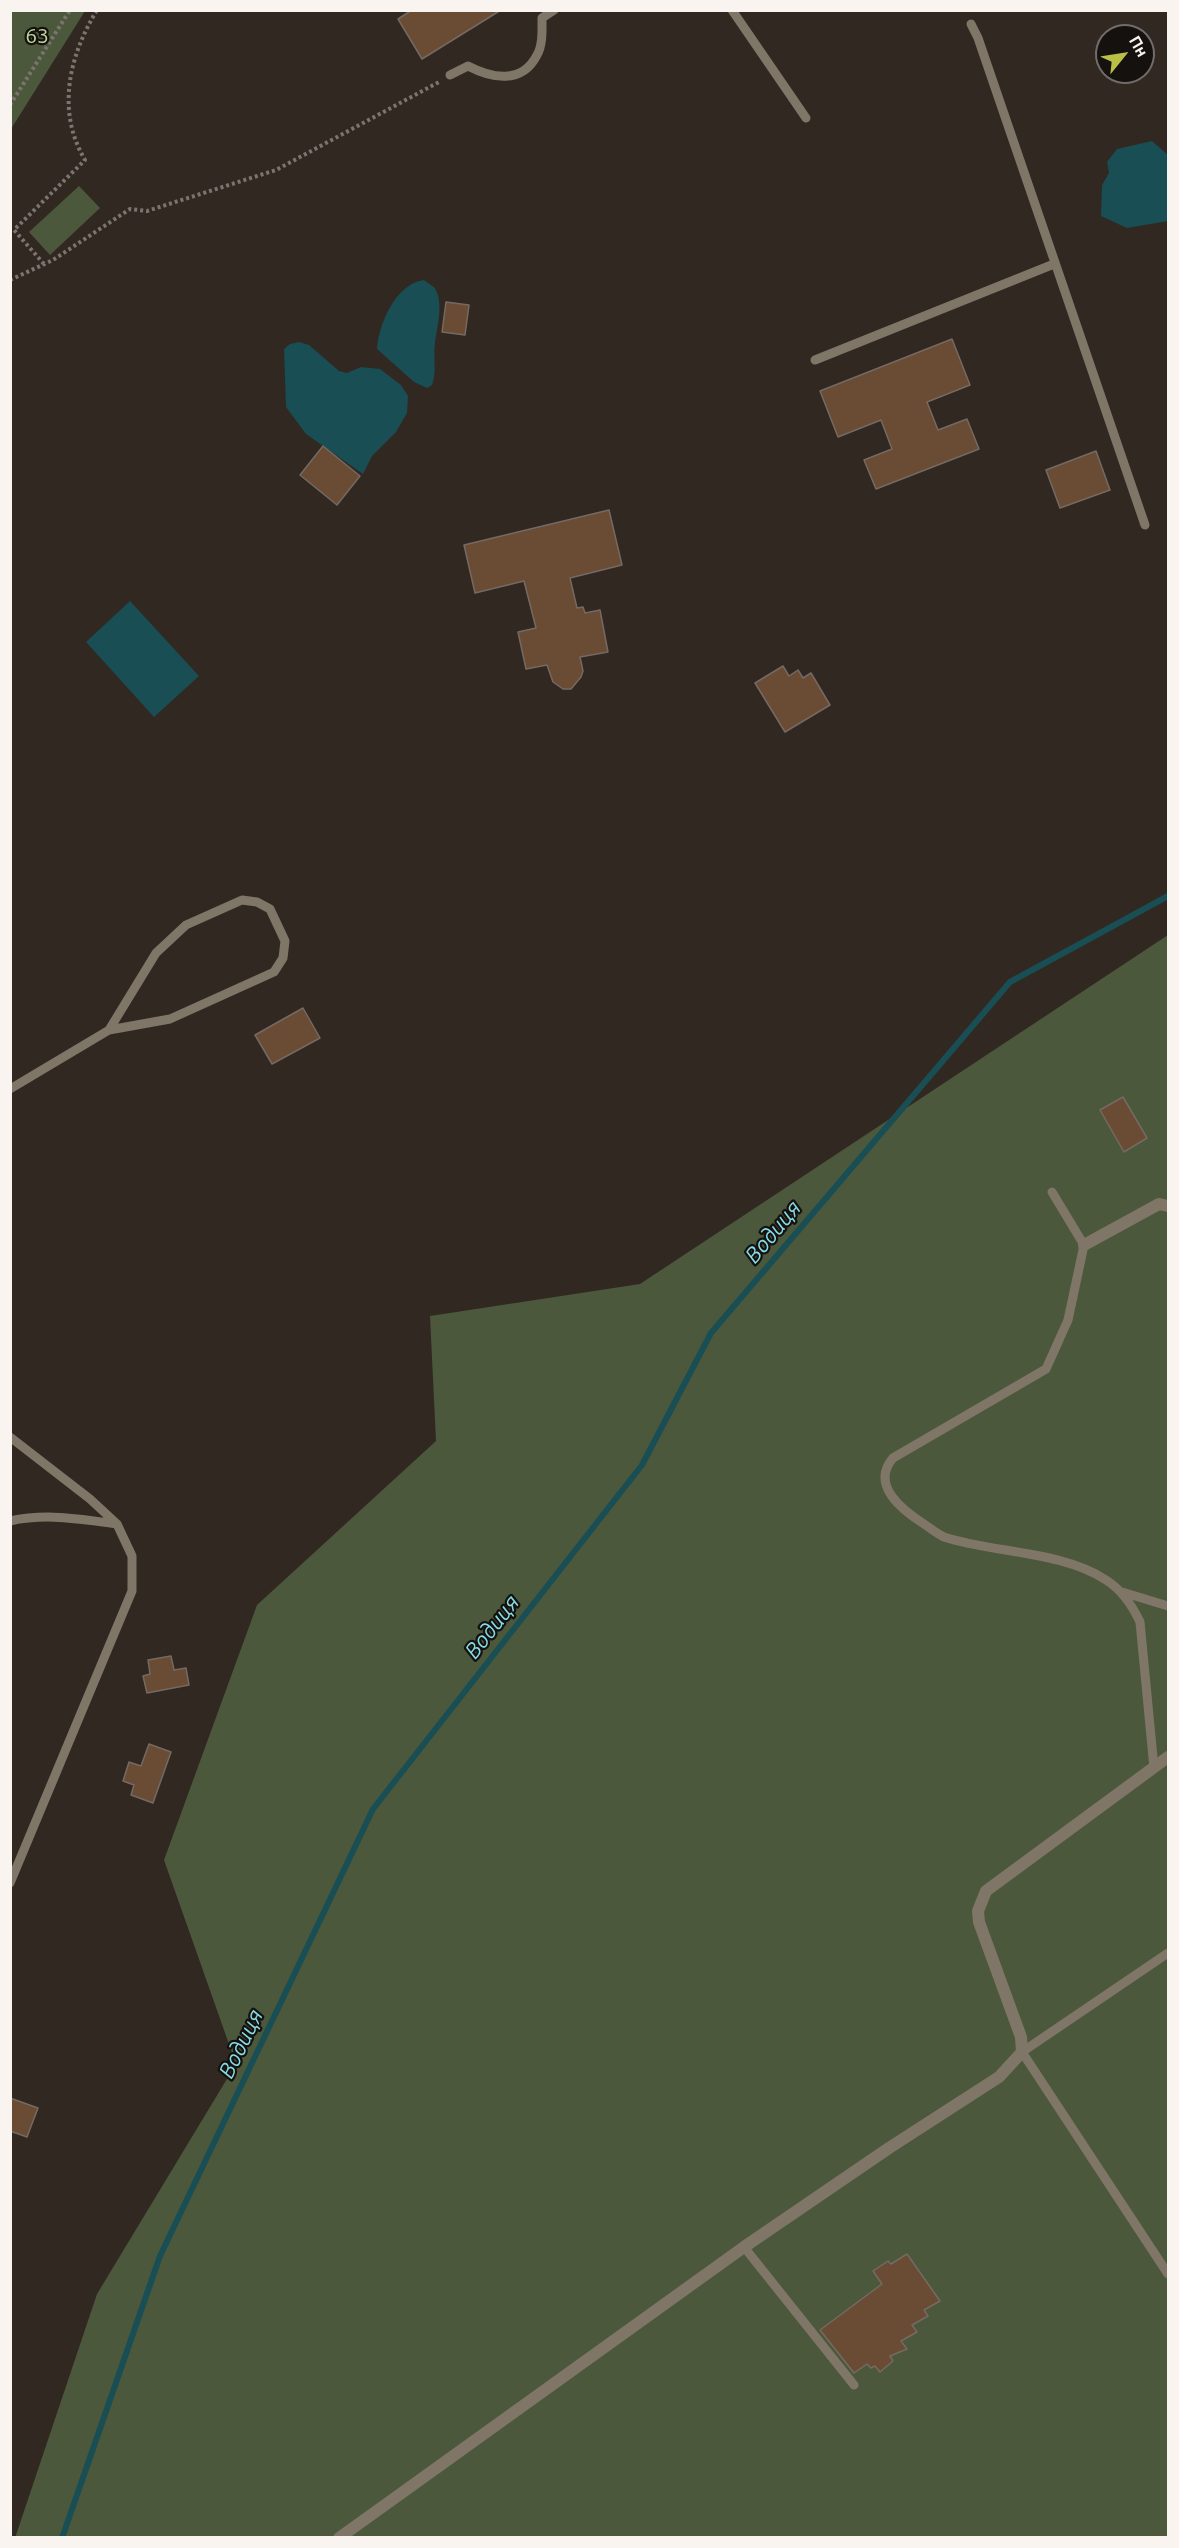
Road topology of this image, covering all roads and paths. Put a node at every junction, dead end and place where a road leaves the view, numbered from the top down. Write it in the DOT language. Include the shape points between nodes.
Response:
graph roads {
  1 [pos="70,10"];
  2 [pos="98,10"];
  3 [pos="554,10"];
  4 [pos="732,10"];
  5 [pos="971,24"];
  6 [pos="450,75"];
  7 [pos="10,105"];
  8 [pos="806,118"];
  9 [pos="44,264"];
  10 [pos="1054,264"];
  11 [pos="10,280"];
  12 [pos="815,360"];
  13 [pos="1145,525"];
  14 [pos="109,1030"];
  15 [pos="10,1089"];
  16 [pos="1052,1192"];
  17 [pos="1168,1206"];
  18 [pos="1084,1245"];
  19 [pos="10,1437"];
  20 [pos="10,1521"];
  21 [pos="117,1524"];
  22 [pos="1121,1592"];
  23 [pos="1168,1606"];
  24 [pos="1168,1757"];
  25 [pos="1154,1768"];
  26 [pos="10,1883"];
  27 [pos="1168,1953"];
  28 [pos="1022,2052"];
  29 [pos="744,2247"];
  30 [pos="1168,2274"];
  31 [pos="855,2385"];
  32 [pos="339,2538"];
  1 -- 7 [label="path"];
  2 -- 9 [label="path" via="73,61 68,84 72,124 85,160 14,230"];
  3 -- 6 [label="lane" via="542,18 537,56 523,71 502,78 468,66"];
  4 -- 8 [label="lane"];
  5 -- 10 [label="lane"];
  6 -- 9 [label="path" via="276,170 147,211 130,209"];
  9 -- 11 [label="path"];
  10 -- 12 [label="lane"];
  10 -- 13 [label="lane"];
  14 -- 14 [label="lane" via="170,1019 274,972 283,958 285,941 270,909 242,900 186,925 156,953"];
  14 -- 15 [label="lane"];
  16 -- 18 [label="lane"];
  17 -- 18 [label="street" via="1159,1204"];
  18 -- 22 [label="lane" via="1068,1320 1046,1369 893,1458 884,1476 891,1496 909,1515 942,1536 1077,1566 1106,1579"];
  19 -- 21 [label="lane"];
  20 -- 21 [label="lane" via="66,1516"];
  21 -- 26 [label="lane" via="132,1556 132,1591"];
  22 -- 23 [label="lane"];
  22 -- 25 [label="lane" via="1140,1622"];
  24 -- 25 [label="street"];
  25 -- 28 [label="street" via="986,1891 981,1900 978,1922 1016,2019"];
  27 -- 28 [label="lane"];
  28 -- 29 [label="street" via="999,2078"];
  28 -- 30 [label="lane"];
  29 -- 31 [label="lane"];
  29 -- 32 [label="street"];
}
